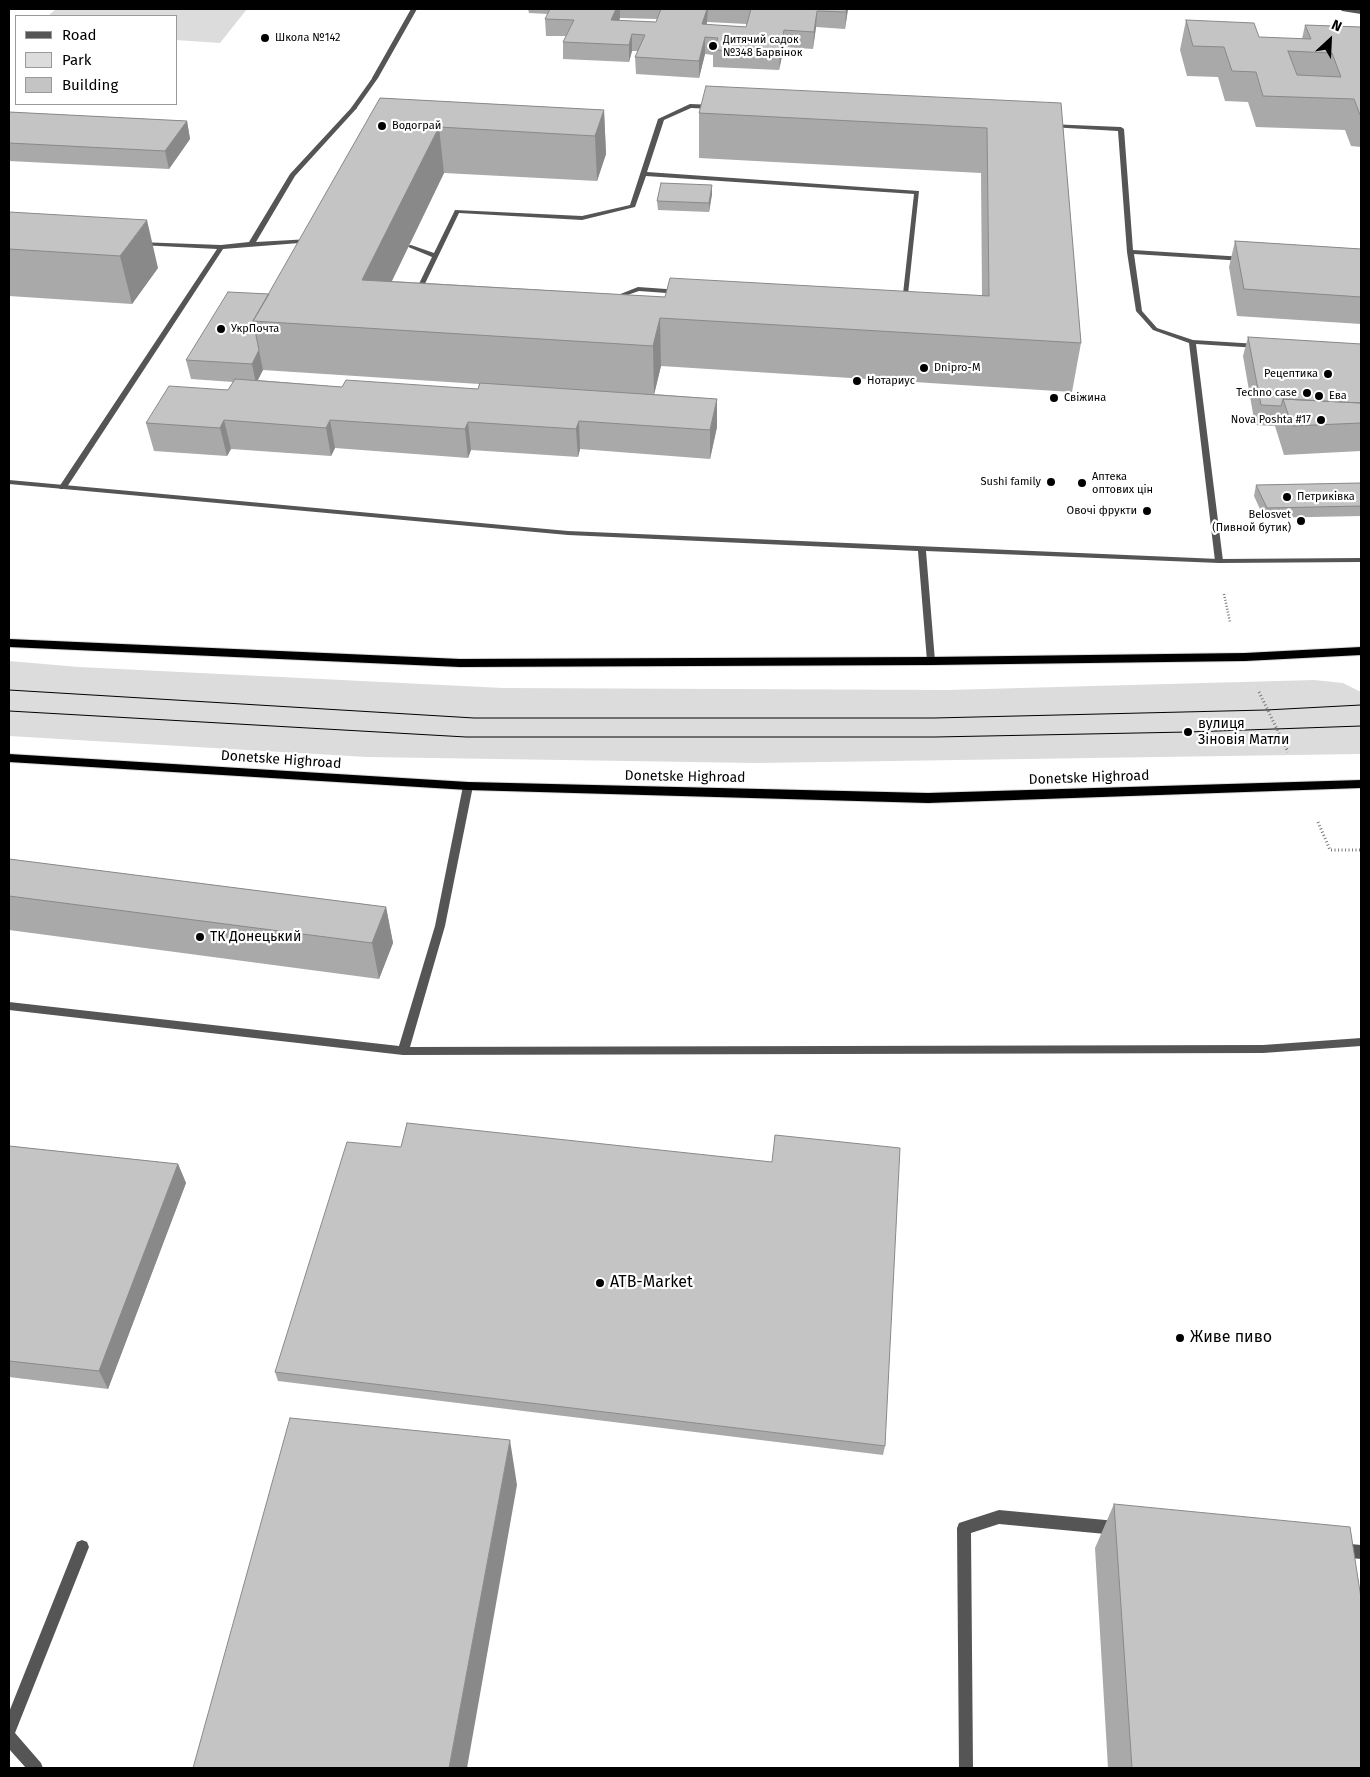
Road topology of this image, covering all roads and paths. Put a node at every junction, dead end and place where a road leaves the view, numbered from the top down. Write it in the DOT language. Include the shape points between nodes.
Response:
graph roads {
  1 [pos="414,9"];
  2 [pos="1342,9"];
  3 [pos="1361,12"];
  4 [pos="719,107"];
  5 [pos="1042,124"];
  6 [pos="643,174"];
  7 [pos="315,241"];
  8 [pos="134,242"];
  9 [pos="251,244"];
  10 [pos="409,246"];
  11 [pos="221,247"];
  12 [pos="1130,252"];
  13 [pos="436,256"];
  14 [pos="1255,260"];
  15 [pos="688,293"];
  16 [pos="415,299"];
  17 [pos="603,302"];
  18 [pos="894,307"];
  19 [pos="1192,342"];
  20 [pos="1262,346"];
  21 [pos="9,482"];
  22 [pos="63,487"];
  23 [pos="922,547"];
  24 [pos="1361,560"];
  25 [pos="1219,561"];
  26 [pos="9,643"];
  27 [pos="1361,651"];
  28 [pos="1245,657"];
  29 [pos="931,661"];
  30 [pos="9,758"];
  31 [pos="1361,784"];
  32 [pos="468,786"];
  33 [pos="1302,786"];
  34 [pos="1361,850"];
  35 [pos="9,1006"];
  36 [pos="1361,1042"];
  37 [pos="402,1051"];
  38 [pos="1126,1529"];
  39 [pos="82,1546"];
  40 [pos="1322,1548"];
  41 [pos="1361,1552"];
  42 [pos="9,1729"];
  43 [pos="9,1738"];
  44 [pos="36,1768"];
  45 [pos="966,1768"];
  1 -- 9 [label="street" via="375,78 354,108 292,175"];
  2 -- 3 [label="street"];
  4 -- 6 [label="street" via="690,106 661,119"];
  5 -- 12 [label="street" via="1121,129"];
  6 -- 13 [label="street" via="633,206 582,218 457,211"];
  6 -- 18 [label="street" via="917,192 904,308"];
  7 -- 9 [label="street"];
  8 -- 11 [label="street"];
  9 -- 11 [label="street"];
  10 -- 13 [label="street"];
  11 -- 22 [label="street"];
  12 -- 14 [label="street"];
  12 -- 19 [label="street" via="1140,311 1155,329"];
  13 -- 16 [label="street"];
  15 -- 17 [label="street" via="638,289"];
  19 -- 20 [label="street"];
  19 -- 25 [label="street"];
  21 -- 22 [label="street"];
  22 -- 23 [label="street" via="568,533"];
  23 -- 25 [label="street"];
  23 -- 29 [label="street"];
  24 -- 25 [label="street"];
  25 -- 28 [label="path" via="1227,614"];
  26 -- 29 [label="highway" via="460,663"];
  27 -- 28 [label="highway"];
  28 -- 29 [label="highway"];
  28 -- 33 [label="path"];
  30 -- 32 [label="highway, Donetske Highroad"];
  31 -- 33 [label="highway, Donetske Highroad"];
  32 -- 33 [label="highway, Donetske Highroad" via="928,798"];
  32 -- 37 [label="street" via="440,926"];
  33 -- 34 [label="path" via="1330,850"];
  35 -- 37 [label="street"];
  36 -- 37 [label="street" via="1254,1049"];
  38 -- 45 [label="street" via="999,1517 964,1528"];
  39 -- 42 [label="street"];
  40 -- 41 [label="street"];
  43 -- 44 [label="street"];
}
